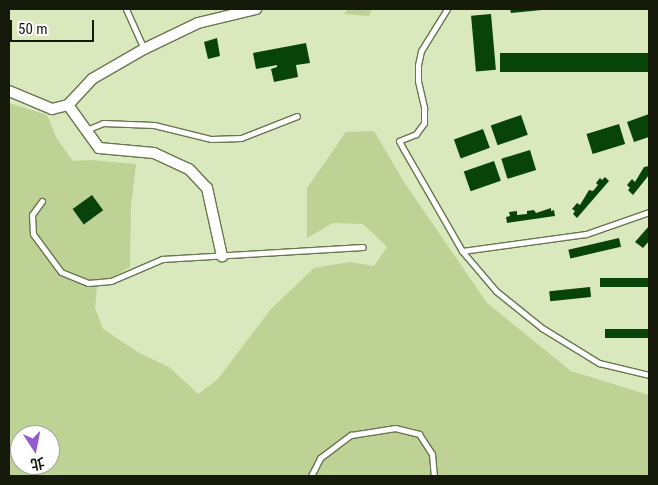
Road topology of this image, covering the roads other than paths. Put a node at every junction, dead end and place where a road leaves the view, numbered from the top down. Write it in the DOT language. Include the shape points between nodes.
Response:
graph roads {
  1 [pos="126,9"];
  2 [pos="256,9"];
  3 [pos="447,9"];
  4 [pos="144,49"];
  5 [pos="9,91"];
  6 [pos="68,105"];
  7 [pos="297,116"];
  8 [pos="86,130"];
  9 [pos="42,201"];
  10 [pos="649,212"];
  11 [pos="363,247"];
  12 [pos="462,251"];
  13 [pos="222,256"];
  14 [pos="649,375"];
  15 [pos="311,476"];
  16 [pos="434,476"];
  1 -- 4 [label="lane"];
  2 -- 4 [label="street" via="198,23"];
  3 -- 12 [label="lane" via="421,51 418,65 424,123 416,134 399,141"];
  4 -- 6 [label="street" via="92,79"];
  5 -- 6 [label="street" via="52,108"];
  6 -- 8 [label="street"];
  7 -- 8 [label="lane" via="241,138 211,139 154,125 103,123"];
  8 -- 13 [label="street" via="99,148 154,153 189,169 206,188"];
  9 -- 13 [label="lane" via="32,215 33,234 61,272 88,283 111,281 162,259"];
  10 -- 12 [label="lane" via="586,234"];
  11 -- 13 [label="lane"];
  12 -- 14 [label="lane" via="496,291 542,328 599,363"];
  15 -- 16 [label="lane" via="320,458 351,434 394,428 419,434 432,454"];
}
